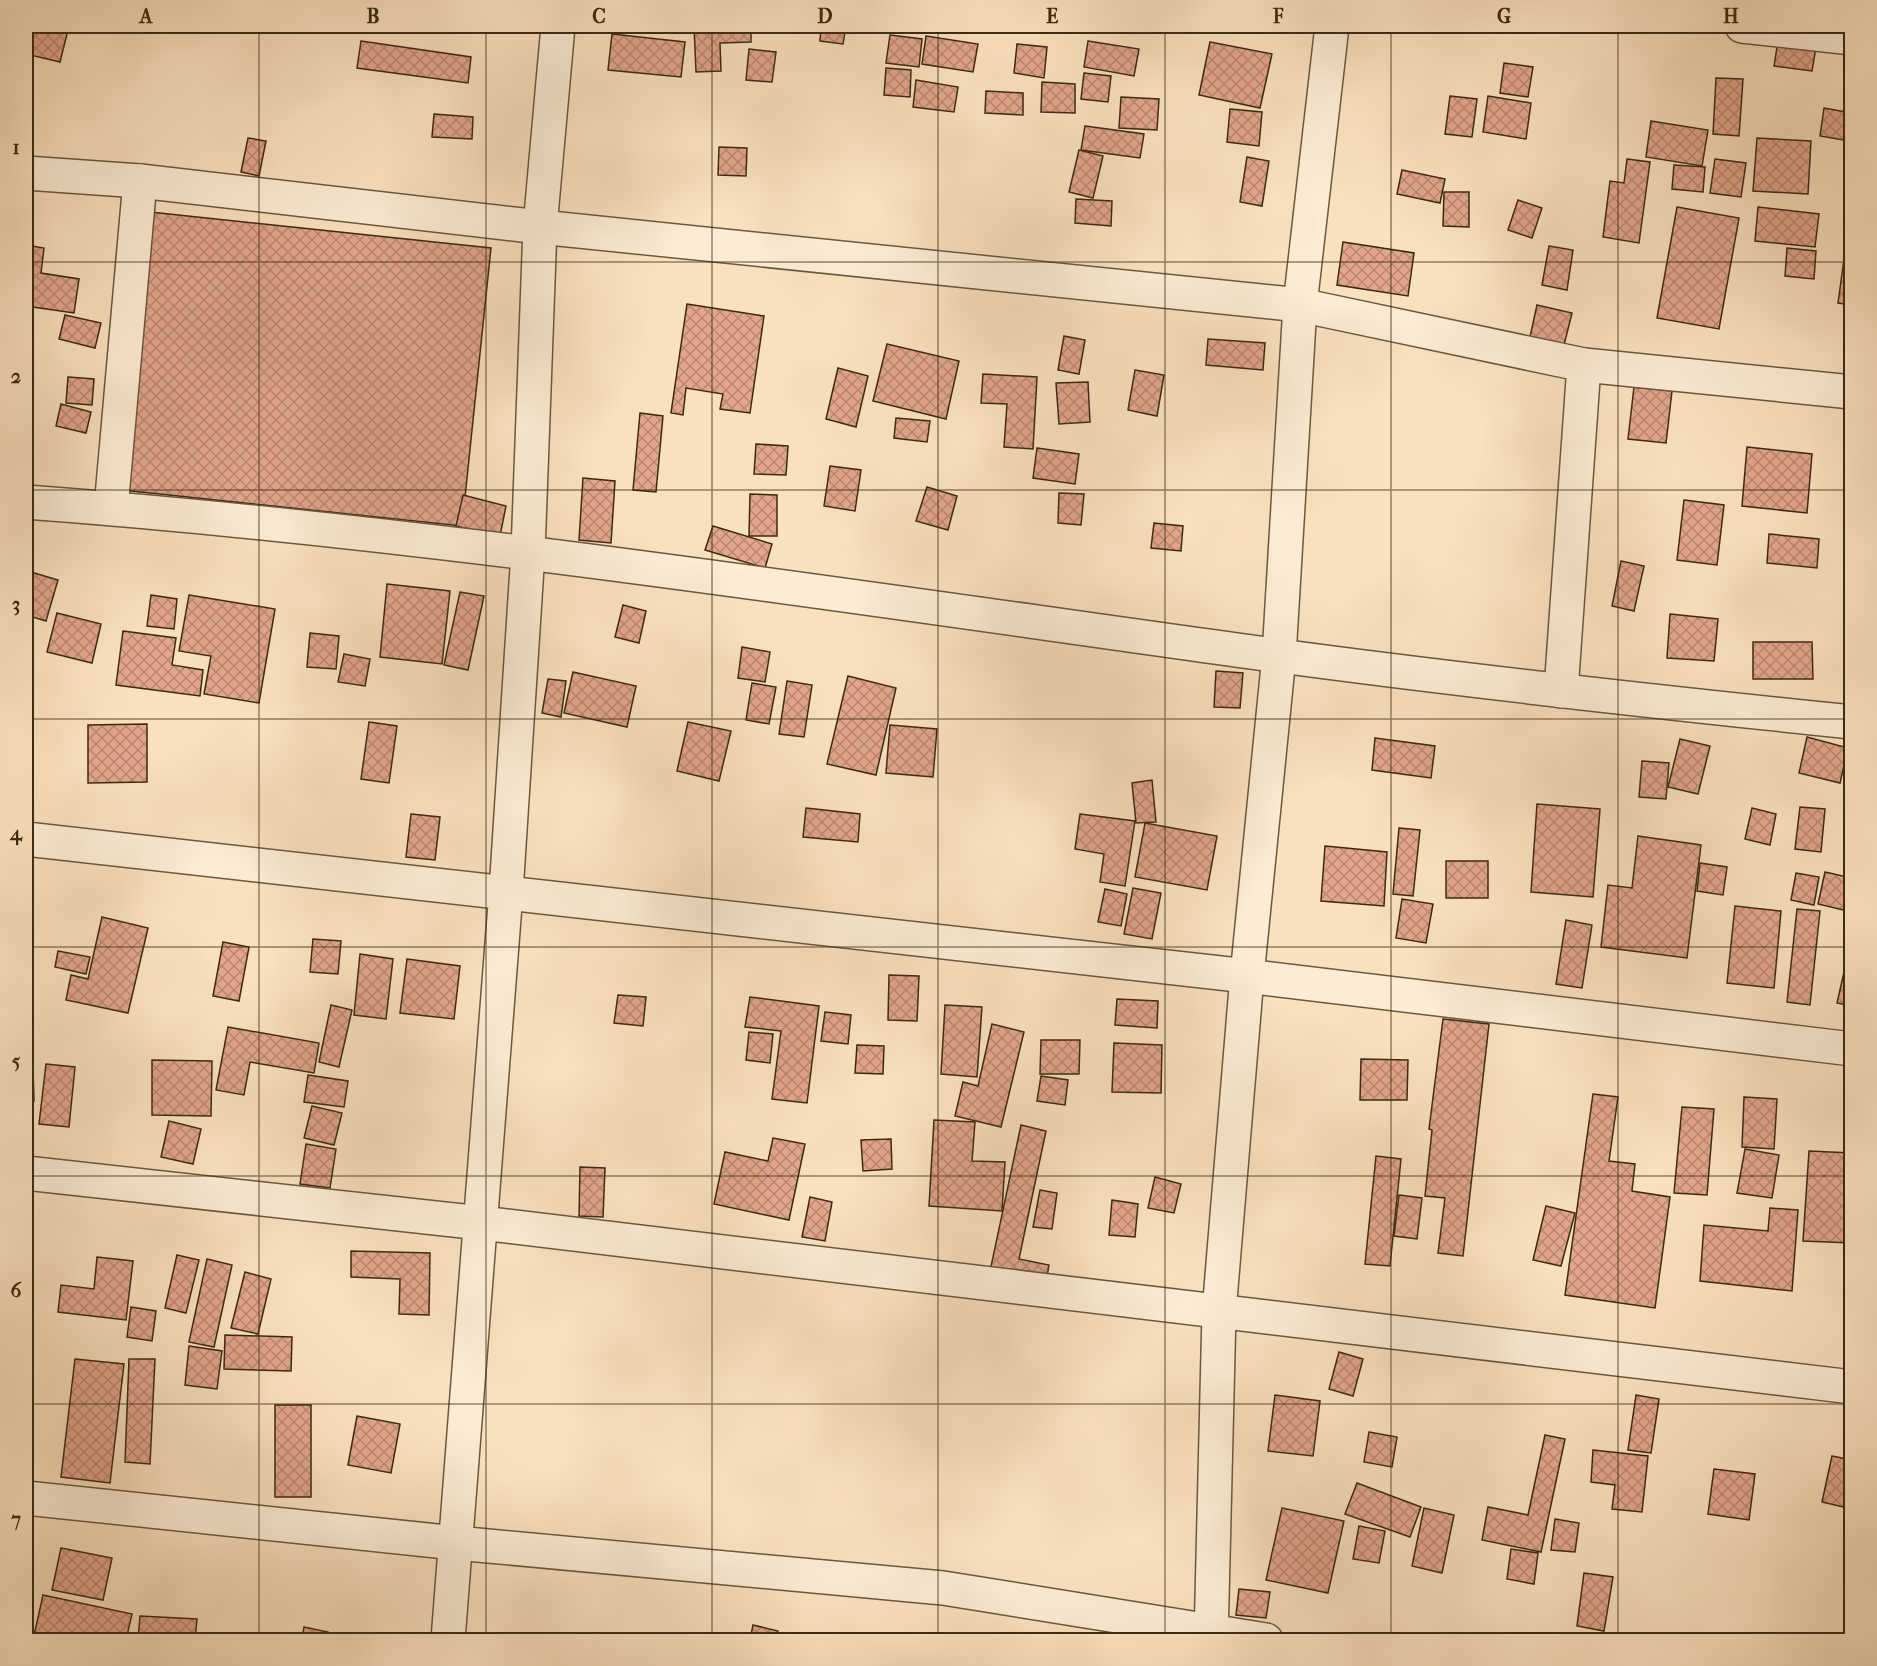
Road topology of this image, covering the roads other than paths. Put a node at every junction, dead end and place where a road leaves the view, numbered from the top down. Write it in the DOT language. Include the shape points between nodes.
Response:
graph roads {
  1 [pos="558,26"];
  2 [pos="1332,26"];
  3 [pos="1742,26"];
  4 [pos="1851,38"];
  5 [pos="26,172"];
  6 [pos="140,181"];
  7 [pos="540,227"];
  8 [pos="1300,305"];
  9 [pos="1584,365"];
  10 [pos="1851,392"];
  11 [pos="26,502"];
  12 [pos="111,508"];
  13 [pos="528,552"];
  14 [pos="1279,656"];
  15 [pos="1561,691"];
  16 [pos="1851,722"];
  17 [pos="26,839"];
  18 [pos="506,892"];
  19 [pos="1247,976"];
  20 [pos="1851,1049"];
  21 [pos="26,1173"];
  22 [pos="482,1223"];
  23 [pos="1219,1312"];
  24 [pos="1851,1387"];
  25 [pos="26,1498"];
  26 [pos="456,1543"];
  27 [pos="1212,1637"];
  28 [pos="448,1641"];
  29 [pos="1266,1641"];
  1 -- 7 [label="street"];
  2 -- 8 [label="street"];
  3 -- 4 [label="street"];
  5 -- 6 [label="street"];
  6 -- 7 [label="street"];
  6 -- 12 [label="street"];
  7 -- 8 [label="street"];
  7 -- 13 [label="street"];
  8 -- 9 [label="street"];
  8 -- 14 [label="street"];
  9 -- 10 [label="street"];
  9 -- 15 [label="street"];
  11 -- 12 [label="street"];
  12 -- 13 [label="street"];
  13 -- 14 [label="street"];
  13 -- 18 [label="street"];
  14 -- 15 [label="street"];
  14 -- 19 [label="street"];
  15 -- 16 [label="street"];
  17 -- 18 [label="street"];
  18 -- 19 [label="street"];
  18 -- 22 [label="street"];
  19 -- 20 [label="street"];
  19 -- 23 [label="street"];
  21 -- 22 [label="street"];
  22 -- 23 [label="street"];
  22 -- 26 [label="street"];
  23 -- 24 [label="street"];
  23 -- 27 [label="street"];
  25 -- 26 [label="street"];
  26 -- 27 [label="street" via="943,1588"];
  26 -- 28 [label="street"];
  27 -- 29 [label="street"];
}
